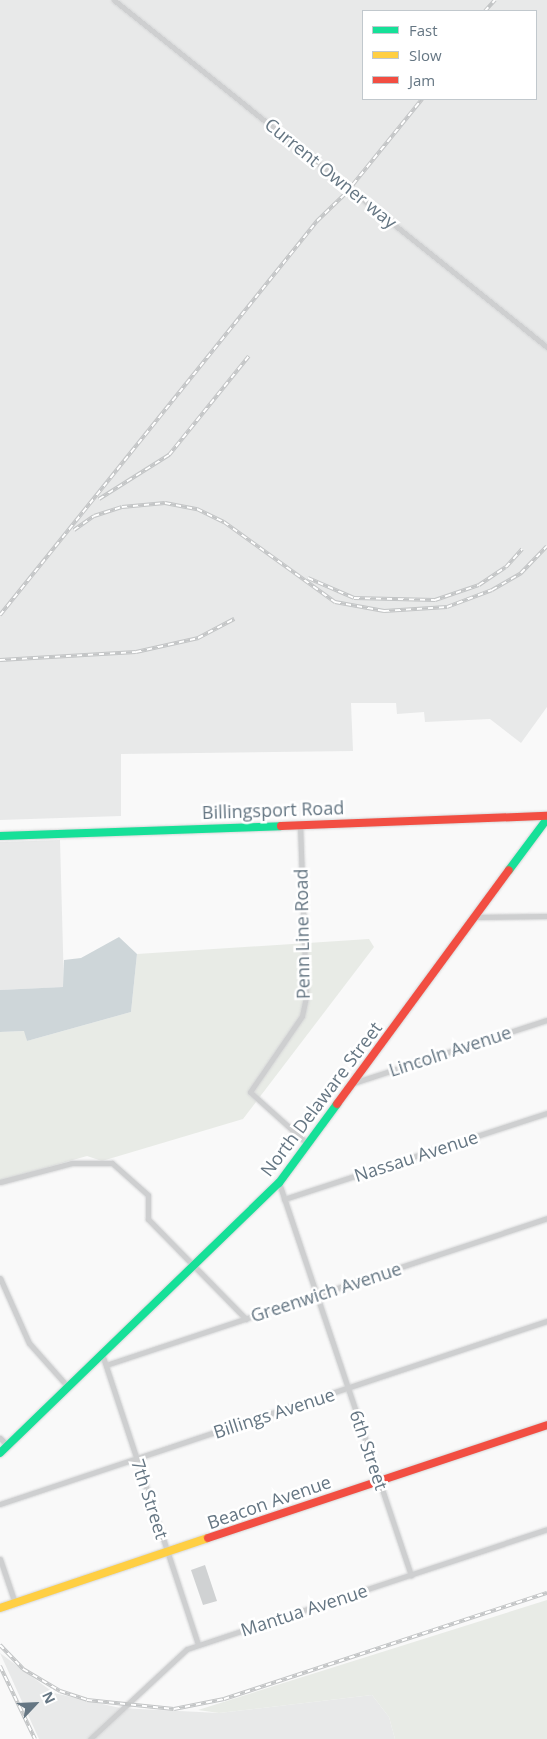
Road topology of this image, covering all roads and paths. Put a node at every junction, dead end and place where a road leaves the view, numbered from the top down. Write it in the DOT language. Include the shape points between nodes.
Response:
graph roads {
  1 [pos="114,0"];
  2 [pos="547,347"];
  3 [pos="547,818"];
  4 [pos="300,824"];
  5 [pos="0,836"];
  6 [pos="547,916"];
  7 [pos="475,918"];
  8 [pos="547,1020"];
  9 [pos="353,1083"];
  10 [pos="547,1113"];
  11 [pos="308,1144"];
  12 [pos="0,1182"];
  13 [pos="279,1183"];
  14 [pos="284,1199"];
  15 [pos="547,1218"];
  16 [pos="193,1265"];
  17 [pos="0,1278"];
  18 [pos="317,1295"];
  19 [pos="246,1319"];
  20 [pos="547,1321"];
  21 [pos="102,1354"];
  22 [pos="106,1365"];
  23 [pos="68,1387"];
  24 [pos="348,1388"];
  25 [pos="547,1425"];
  26 [pos="0,1438"];
  27 [pos="7,1445"];
  28 [pos="0,1453"];
  29 [pos="137,1458"];
  30 [pos="379,1481"];
  31 [pos="0,1504"];
  32 [pos="547,1529"];
  33 [pos="168,1552"];
  34 [pos="0,1559"];
  35 [pos="411,1575"];
  36 [pos="15,1603"];
  37 [pos="0,1608"];
  38 [pos="198,1645"];
  39 [pos="90,1739"];
  1 -- 2 [label="street, Current Owner way"];
  3 -- 4 [label="street, Billingsport Road"];
  3 -- 7 [label="street, North Delaware Street"];
  4 -- 5 [label="street, Billingsport Road"];
  4 -- 11 [label="street, Penn Line Road" via="306,997 302,1016 251,1088 251,1096"];
  6 -- 7 [label="street"];
  7 -- 9 [label="street, North Delaware Street"];
  8 -- 9 [label="street, Lincoln Avenue"];
  9 -- 11 [label="street, North Delaware Street"];
  10 -- 14 [label="street, Nassau Avenue"];
  11 -- 13 [label="street, North Delaware Street"];
  12 -- 16 [label="street" via="72,1163 112,1163 148,1195 148,1219"];
  13 -- 14 [label="street, 6th Street"];
  13 -- 16 [label="street, North Delaware Street"];
  14 -- 18 [label="street, 6th Street"];
  15 -- 18 [label="street, Greenwich Avenue"];
  16 -- 19 [label="street"];
  16 -- 21 [label="street, North Delaware Street"];
  17 -- 23 [label="street" via="29,1343"];
  18 -- 19 [label="street, Greenwich Avenue"];
  18 -- 24 [label="street, 6th Street"];
  19 -- 22 [label="street, Greenwich Avenue"];
  20 -- 24 [label="street, Billings Avenue"];
  21 -- 22 [label="street, 7th Street"];
  21 -- 23 [label="street, North Delaware Street"];
  22 -- 29 [label="street, 7th Street"];
  23 -- 27 [label="street, North Delaware Street"];
  24 -- 29 [label="street, Billings Avenue"];
  24 -- 30 [label="street, 6th Street"];
  25 -- 30 [label="street, Beacon Avenue"];
  26 -- 27 [label="street"];
  27 -- 28 [label="street, North Delaware Street"];
  29 -- 31 [label="street, Billings Avenue"];
  29 -- 33 [label="street, 7th Street"];
  30 -- 33 [label="street, Beacon Avenue"];
  30 -- 35 [label="street, 6th Street"];
  32 -- 35 [label="street, Mantua Avenue"];
  33 -- 36 [label="street, Beacon Avenue"];
  33 -- 38 [label="street, 7th Street"];
  34 -- 36 [label="street"];
  35 -- 38 [label="street, Mantua Avenue"];
  36 -- 37 [label="street, Beacon Avenue"];
  38 -- 39 [label="street, Mantua Avenue" via="172,1659"];
}
